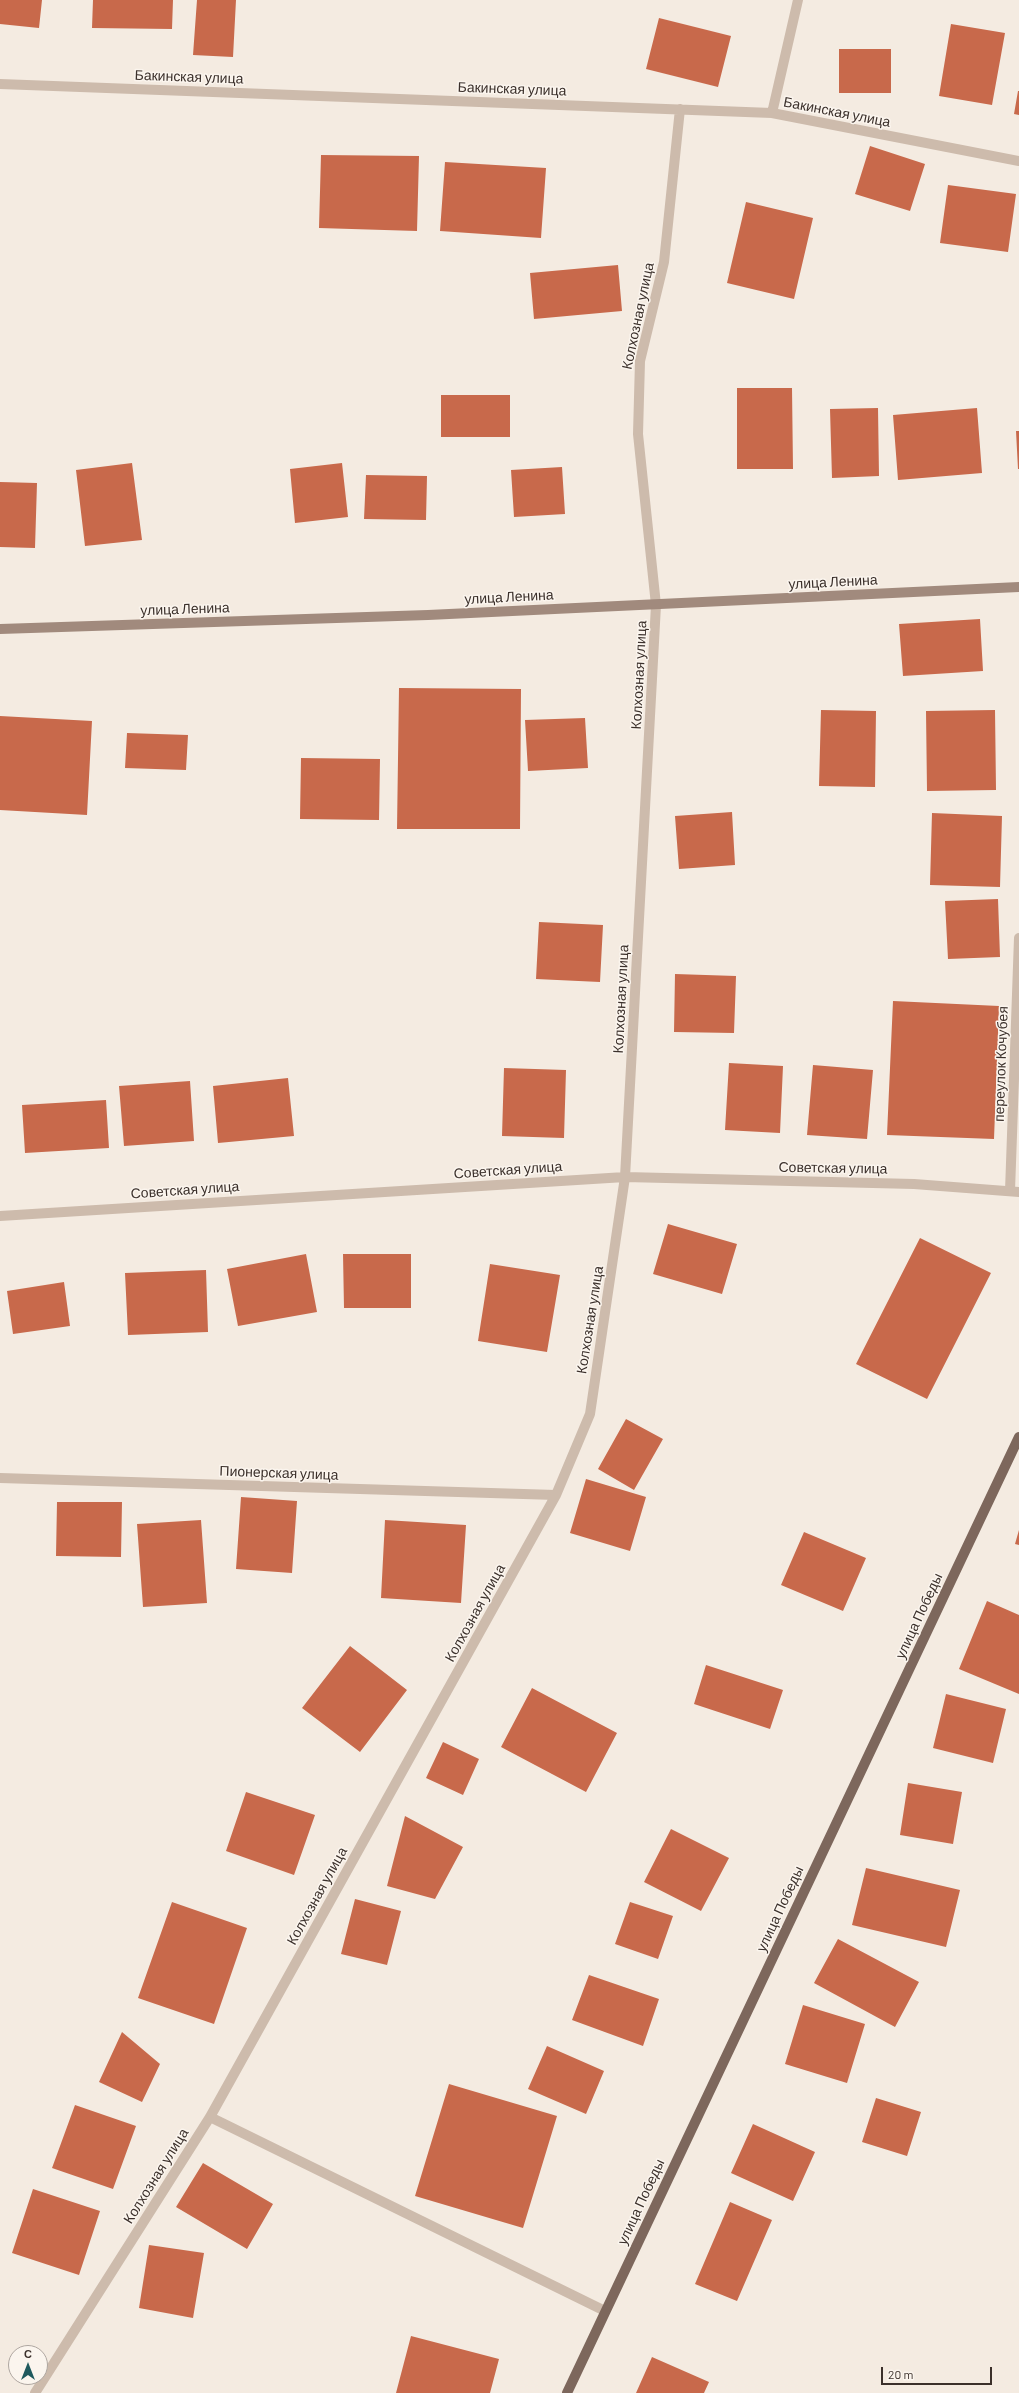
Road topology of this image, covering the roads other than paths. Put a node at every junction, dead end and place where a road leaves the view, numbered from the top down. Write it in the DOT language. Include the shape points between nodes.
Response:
graph roads {
  1 [pos="798,0"];
  2 [pos="0,84"];
  3 [pos="680,109"];
  4 [pos="772,113"];
  5 [pos="1019,161"];
  6 [pos="1019,587"];
  7 [pos="656,605"];
  8 [pos="0,629"];
  9 [pos="1019,938"];
  10 [pos="626,1177"];
  11 [pos="1015,1192"];
  12 [pos="0,1216"];
  13 [pos="1019,1436"];
  14 [pos="0,1478"];
  15 [pos="556,1495"];
  16 [pos="210,2117"];
  17 [pos="605,2311"];
  18 [pos="35,2393"];
  19 [pos="567,2393"];
  1 -- 4 [label="street"];
  2 -- 3 [label="street, Бакинская улица"];
  3 -- 4 [label="street, Бакинская улица"];
  3 -- 7 [label="street, Колхозная улица" via="664,262 640,361 638,434"];
  4 -- 5 [label="street, Бакинская улица"];
  6 -- 7 [label="main road, улица Ленина"];
  7 -- 8 [label="main road, улица Ленина"];
  7 -- 10 [label="street, Колхозная улица"];
  9 -- 11 [label="street, переулок Кочубея"];
  10 -- 11 [label="street, Советская улица" via="914,1184"];
  10 -- 12 [label="street, Советская улица"];
  10 -- 15 [label="street, Колхозная улица" via="590,1414"];
  13 -- 17 [label="main road, улица Победы"];
  14 -- 15 [label="street, Пионерская улица"];
  15 -- 16 [label="street, Колхозная улица"];
  16 -- 17 [label="street"];
  16 -- 18 [label="street, Колхозная улица"];
  17 -- 19 [label="main road, улица Победы"];
}
